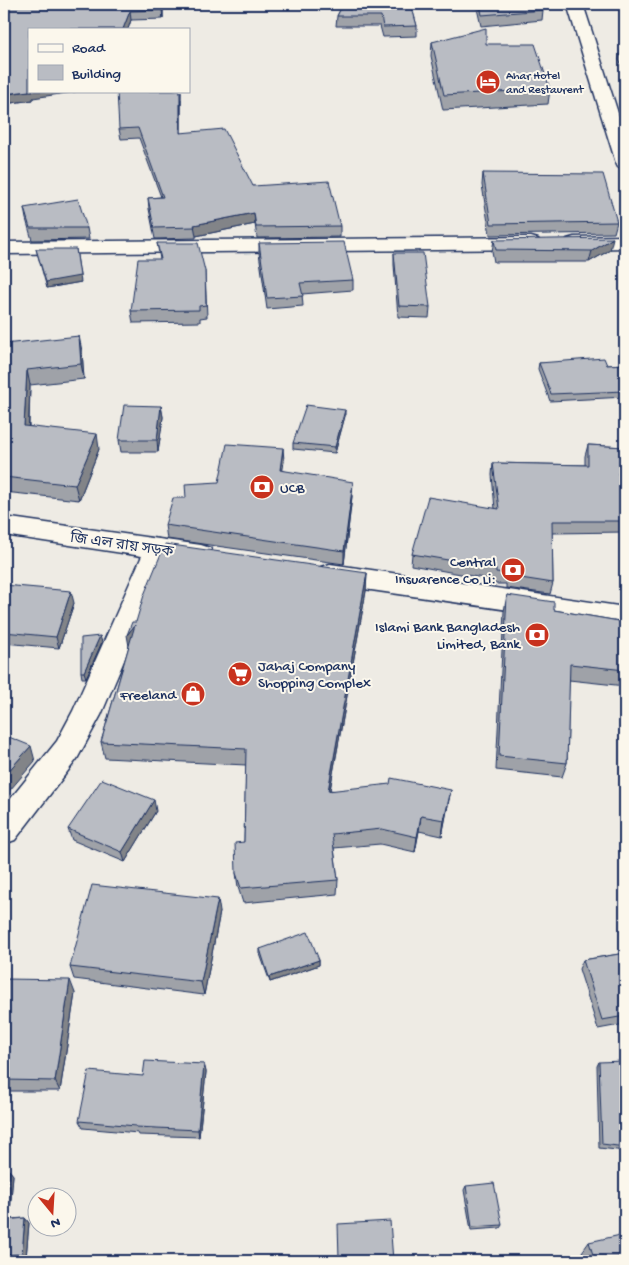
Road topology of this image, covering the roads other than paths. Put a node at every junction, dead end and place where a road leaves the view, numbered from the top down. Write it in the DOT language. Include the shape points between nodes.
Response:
graph roads {
  1 [pos="575,4"];
  2 [pos="625,163"];
  3 [pos="625,242"];
  4 [pos="4,248"];
  5 [pos="4,526"];
  6 [pos="158,549"];
  7 [pos="226,559"];
  8 [pos="304,570"];
  9 [pos="625,618"];
  10 [pos="4,830"];
  1 -- 2 [label="main road"];
  3 -- 4 [label="main road"];
  5 -- 6 [label="main road, জি এল রায় সড়ক"];
  6 -- 7 [label="main road, জি এল রায় সড়ক"];
  6 -- 10 [label="main road" via="86,715 67,750"];
  8 -- 9 [label="main road"];
}
